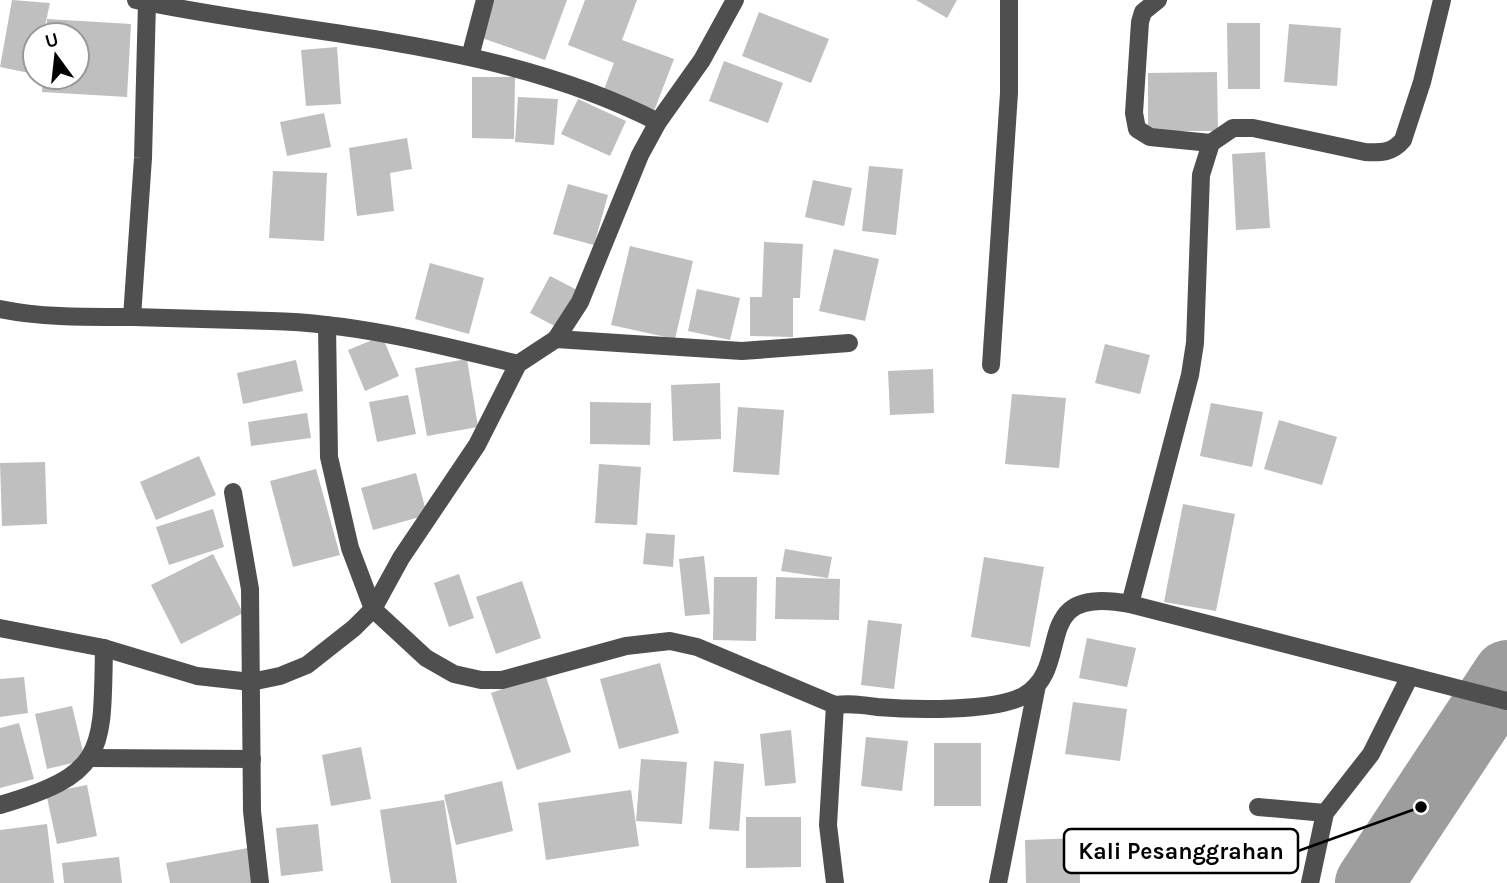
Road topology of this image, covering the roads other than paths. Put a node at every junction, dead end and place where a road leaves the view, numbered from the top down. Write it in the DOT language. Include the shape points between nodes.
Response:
graph roads {
  1 [pos="485,0"];
  2 [pos="735,0"];
  3 [pos="1009,0"];
  4 [pos="1442,0"];
  5 [pos="142,1"];
  6 [pos="1150,1"];
  7 [pos="221,8"];
  8 [pos="470,57"];
  9 [pos="658,122"];
  10 [pos="1211,143"];
  11 [pos="0,309"];
  12 [pos="132,317"];
  13 [pos="327,325"];
  14 [pos="556,340"];
  15 [pos="849,343"];
  16 [pos="518,364"];
  17 [pos="991,365"];
  18 [pos="233,492"];
  19 [pos="1130,604"];
  20 [pos="373,609"];
  21 [pos="0,628"];
  22 [pos="104,648"];
  23 [pos="1410,676"];
  24 [pos="251,682"];
  25 [pos="1037,685"];
  26 [pos="1507,701"];
  27 [pos="835,705"];
  28 [pos="92,758"];
  29 [pos="252,759"];
  30 [pos="0,805"];
  31 [pos="1258,807"];
  32 [pos="1325,813"];
  33 [pos="260,883"];
  34 [pos="835,883"];
  35 [pos="998,883"];
  36 [pos="1310,883"];
  1 -- 8 [label="street"];
  2 -- 9 [label="street" via="702,60"];
  3 -- 17 [label="street" via="1009,93"];
  4 -- 10 [label="street" via="1422,82 1403,140 1396,148 1366,152 1243,128 1233,128"];
  5 -- 7 [label="street"];
  5 -- 12 [label="street" via="143,158"];
  6 -- 10 [label="street" via="1139,22 1137,129 1150,137"];
  7 -- 8 [label="street"];
  8 -- 9 [label="street" via="572,84"];
  9 -- 14 [label="street" via="580,302"];
  10 -- 19 [label="street" via="1201,175 1190,375"];
  11 -- 12 [label="street" via="27,315"];
  12 -- 13 [label="street"];
  13 -- 16 [label="street" via="398,335"];
  13 -- 20 [label="street" via="329,457 350,548"];
  14 -- 15 [label="street" via="742,351"];
  14 -- 16 [label="street"];
  16 -- 20 [label="street" via="477,445 401,558"];
  18 -- 24 [label="street" via="250,589"];
  19 -- 23 [label="street"];
  19 -- 25 [label="street" via="1101,600 1072,609 1056,633"];
  20 -- 24 [label="street" via="307,665"];
  20 -- 27 [label="street" via="426,658 454,674 481,680 525,675 626,646 670,641 697,647"];
  21 -- 22 [label="street"];
  22 -- 24 [label="street" via="197,676"];
  22 -- 28 [label="street" via="103,710"];
  23 -- 26 [label="street"];
  23 -- 32 [label="street" via="1371,754"];
  24 -- 29 [label="street"];
  25 -- 27 [label="street" via="1010,702 993,705"];
  25 -- 35 [label="street"];
  27 -- 34 [label="street" via="828,825"];
  28 -- 29 [label="street"];
  28 -- 30 [label="street" via="69,780"];
  29 -- 33 [label="street"];
  31 -- 32 [label="street"];
  32 -- 36 [label="street"];
}
